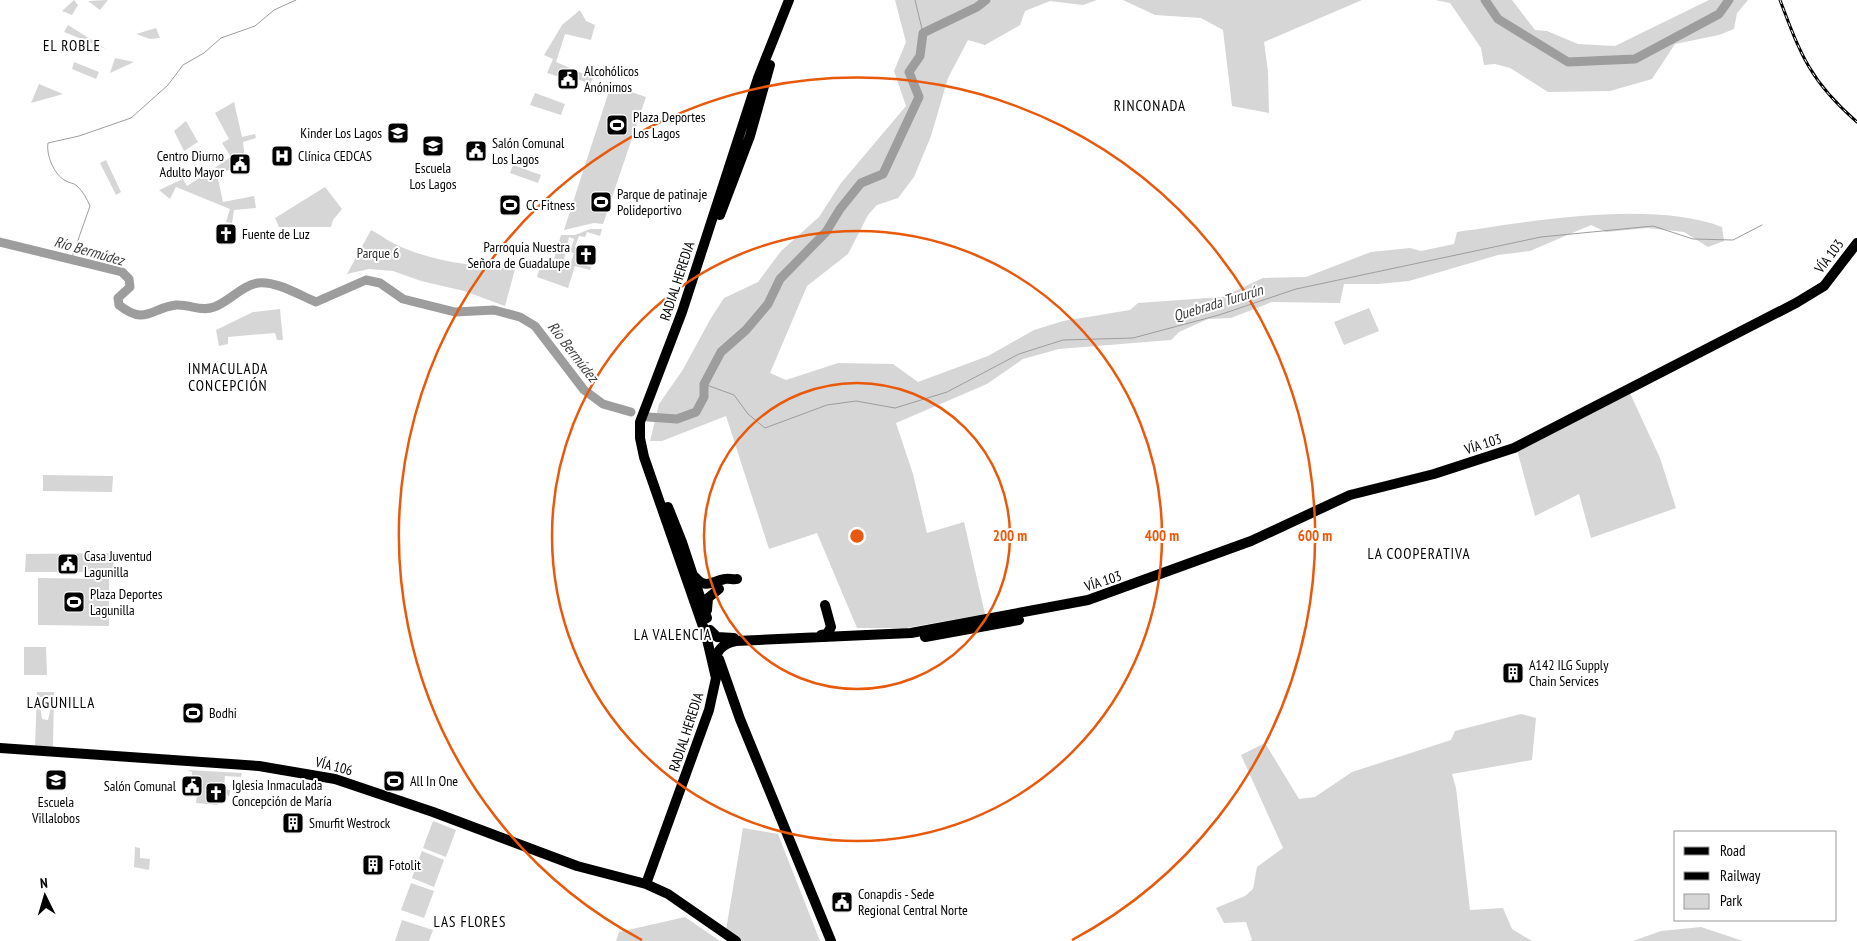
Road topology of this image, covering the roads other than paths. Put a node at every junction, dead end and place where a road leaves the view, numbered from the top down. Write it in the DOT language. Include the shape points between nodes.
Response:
graph roads {
  1 [pos="788,2"];
  2 [pos="758,78"];
  3 [pos="741,164"];
  4 [pos="1857,242"];
  5 [pos="704,244"];
  6 [pos="702,256"];
  7 [pos="644,457"];
  8 [pos="656,492"];
  9 [pos="692,574"];
  10 [pos="737,578"];
  11 [pos="719,589"];
  12 [pos="700,595"];
  13 [pos="1080,602"];
  14 [pos="825,605"];
  15 [pos="1035,616"];
  16 [pos="709,625"];
  17 [pos="955,625"];
  18 [pos="844,638"];
  19 [pos="783,639"];
  20 [pos="752,641"];
  21 [pos="717,652"];
  22 [pos="715,666"];
  23 [pos="729,688"];
  24 [pos="715,689"];
  25 [pos="740,719"];
  26 [pos="0,748"];
  27 [pos="646,884"];
  28 [pos="737,941"];
  29 [pos="831,941"];
  1 -- 2 [label="main road, RADIAL HEREDIA"];
  1 -- 3 [label="main road"];
  2 -- 3 [label="main road" via="751,119 738,156"];
  2 -- 5 [label="main road, RADIAL HEREDIA"];
  3 -- 5 [label="main road" via="733,171"];
  3 -- 6 [label="main road"];
  4 -- 13 [label="main road, VÍA 103" via="1824,286 1796,303 1514,448 1434,474 1350,495 1251,541 1127,588"];
  5 -- 6 [label="main road, RADIAL HEREDIA"];
  6 -- 7 [label="main road, RADIAL HEREDIA" via="640,422"];
  7 -- 8 [label="main road, RADIAL HEREDIA"];
  7 -- 9 [label="main road, RADIAL HEREDIA" via="670,512"];
  8 -- 12 [label="main road" via="695,590"];
  8 -- 22 [label="main road, RADIAL HEREDIA"];
  9 -- 10 [label="main road" via="700,583 707,585"];
  9 -- 12 [label="main road, RADIAL HEREDIA"];
  11 -- 16 [label="main road" via="708,598"];
  12 -- 16 [label="main road, RADIAL HEREDIA"];
  13 -- 15 [label="main road, VÍA 103"];
  13 -- 17 [label="main road, VÍA 103"];
  14 -- 19 [label="main road" via="831,627 827,634"];
  15 -- 17 [label="main road"];
  15 -- 18 [label="main road, VÍA 103" via="929,636"];
  16 -- 20 [label="main road" via="721,638"];
  16 -- 21 [label="main road, RADIAL HEREDIA"];
  17 -- 18 [label="main road, VÍA 103"];
  18 -- 19 [label="main road, VÍA 103"];
  18 -- 23 [label="main road" via="828,642 732,646 724,660"];
  19 -- 20 [label="main road, VÍA 103"];
  20 -- 21 [label="main road" via="731,642"];
  21 -- 22 [label="main road"];
  21 -- 23 [label="main road, RADIAL HEREDIA"];
  22 -- 24 [label="main road, RADIAL HEREDIA"];
  23 -- 25 [label="main road, RADIAL HEREDIA"];
  24 -- 25 [label="main road" via="727,694"];
  24 -- 27 [label="main road, RADIAL HEREDIA" via="674,813"];
  25 -- 29 [label="main road, RADIAL HEREDIA"];
  26 -- 27 [label="main road, VÍA 106" via="259,766 335,779 577,866"];
  27 -- 28 [label="main road" via="668,894"];
}
